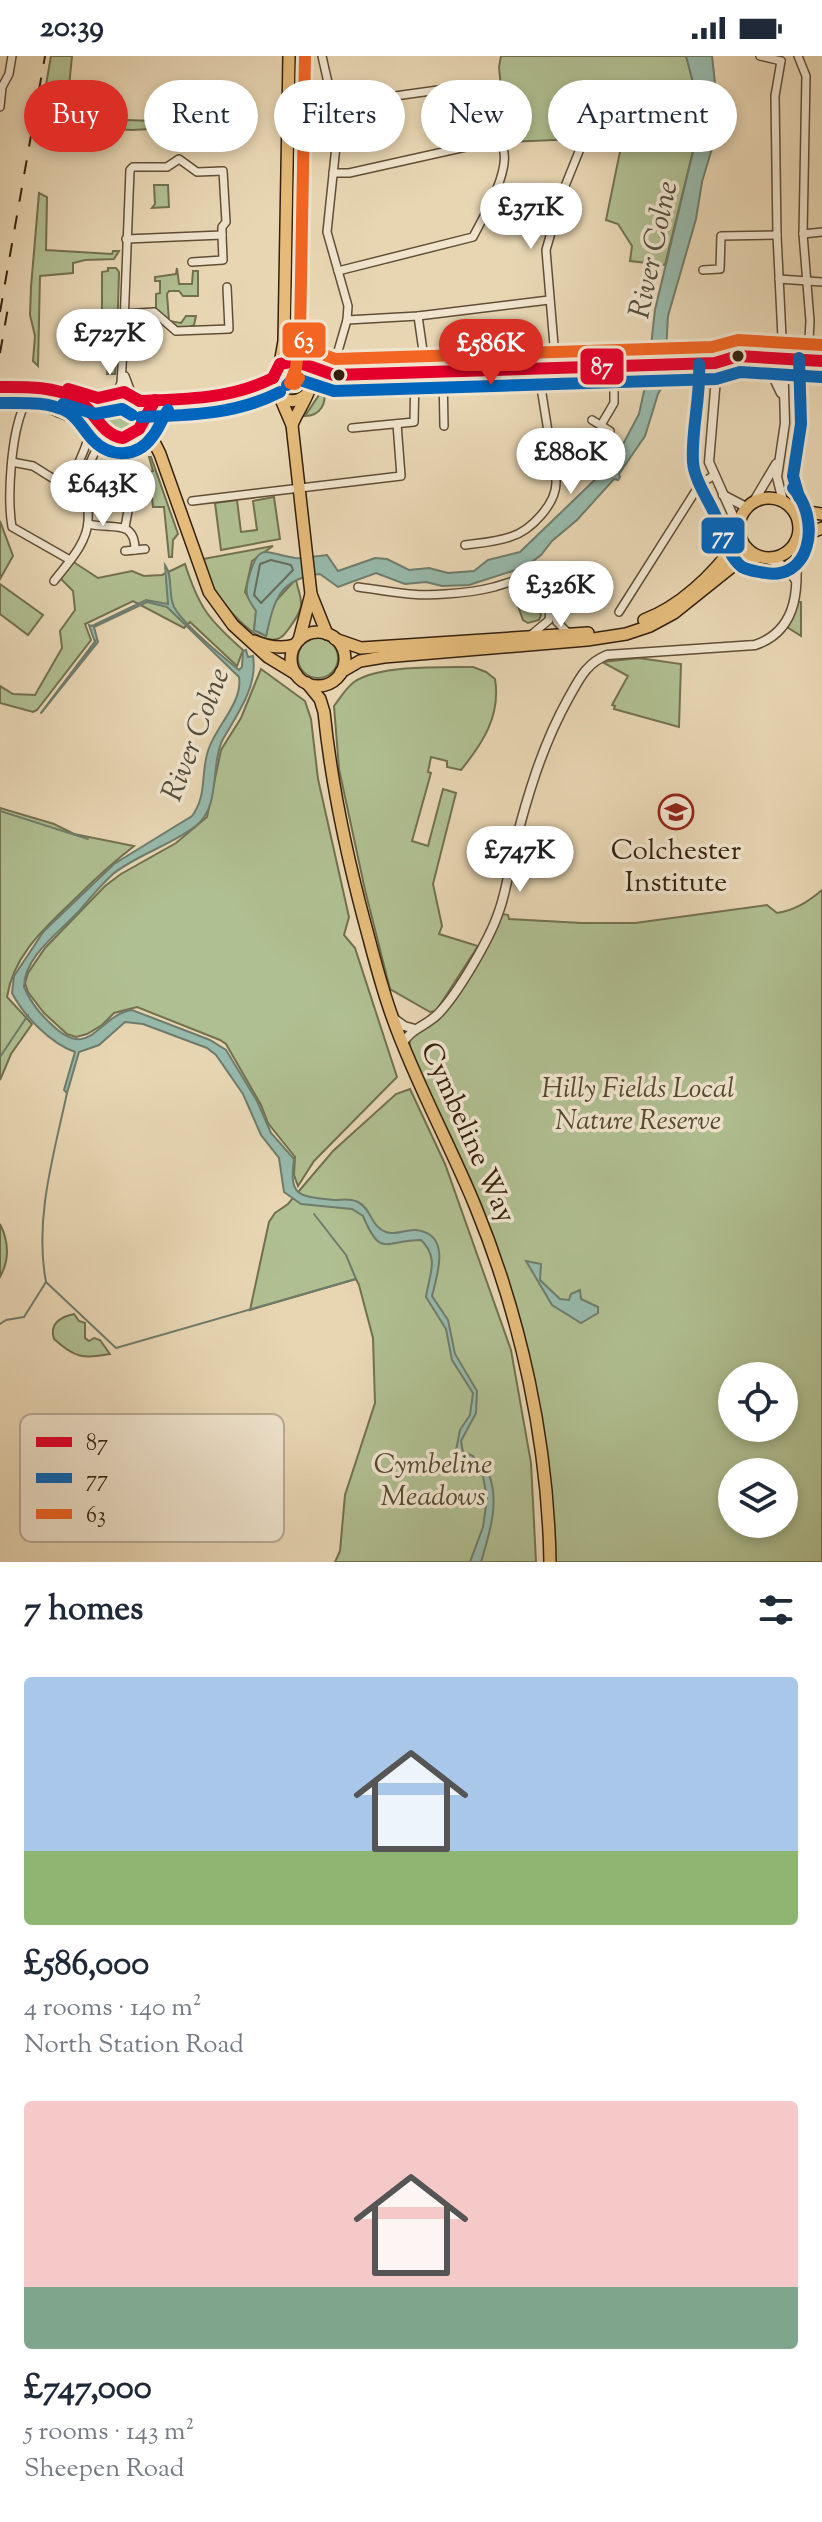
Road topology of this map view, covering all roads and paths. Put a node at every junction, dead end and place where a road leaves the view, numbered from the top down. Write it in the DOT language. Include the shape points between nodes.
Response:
graph roads {
  1 [pos="12,56"];
  2 [pos="289,56"];
  3 [pos="322,56"];
  4 [pos="760,56"];
  5 [pos="798,56"];
  6 [pos="785,58"];
  7 [pos="327,80"];
  8 [pos="0,107"];
  9 [pos="335,152"];
  10 [pos="579,152"];
  11 [pos="333,173"];
  12 [pos="822,232"];
  13 [pos="803,234"];
  14 [pos="222,235"];
  15 [pos="777,235"];
  16 [pos="126,239"];
  17 [pos="192,262"];
  18 [pos="720,269"];
  19 [pos="732,269"];
  20 [pos="703,270"];
  21 [pos="338,271"];
  22 [pos="779,279"];
  23 [pos="808,281"];
  24 [pos="822,282"];
  25 [pos="227,287"];
  26 [pos="549,300"];
  27 [pos="124,314"];
  28 [pos="418,316"];
  29 [pos="347,320"];
  30 [pos="284,341"];
  31 [pos="123,350"];
  32 [pos="763,356"];
  33 [pos="783,358"];
  34 [pos="795,359"];
  35 [pos="808,359"];
  36 [pos="822,361"];
  37 [pos="715,363"];
  38 [pos="280,364"];
  39 [pos="304,364"];
  40 [pos="614,367"];
  41 [pos="538,369"];
  42 [pos="556,369"];
  43 [pos="443,373"];
  44 [pos="419,374"];
  45 [pos="783,374"];
  46 [pos="334,375"];
  47 [pos="273,378"];
  48 [pos="0,384"];
  49 [pos="248,390"];
  50 [pos="309,391"];
  51 [pos="113,394"];
  52 [pos="279,395"];
  53 [pos="136,398"];
  54 [pos="155,400"];
  55 [pos="784,401"];
  56 [pos="542,406"];
  57 [pos="532,408"];
  58 [pos="144,418"];
  59 [pos="592,420"];
  60 [pos="397,424"];
  61 [pos="292,425"];
  62 [pos="601,425"];
  63 [pos="102,426"];
  64 [pos="444,426"];
  65 [pos="352,428"];
  66 [pos="610,431"];
  67 [pos="135,433"];
  68 [pos="115,437"];
  69 [pos="98,447"];
  70 [pos="781,453"];
  71 [pos="160,454"];
  72 [pos="12,462"];
  73 [pos="713,476"];
  74 [pos="121,480"];
  75 [pos="73,481"];
  76 [pos="86,481"];
  77 [pos="298,487"];
  78 [pos="722,494"];
  79 [pos="192,501"];
  80 [pos="783,501"];
  81 [pos="750,504"];
  82 [pos="794,510"];
  83 [pos="822,514"];
  84 [pos="88,524"];
  85 [pos="125,527"];
  86 [pos="822,528"];
  87 [pos="739,532"];
  88 [pos="797,541"];
  89 [pos="465,545"];
  90 [pos="125,551"];
  91 [pos="762,558"];
  92 [pos="70,560"];
  93 [pos="54,581"];
  94 [pos="796,582"];
  95 [pos="358,587"];
  96 [pos="549,602"];
  97 [pos="619,612"];
  98 [pos="311,613"];
  99 [pos="568,633"];
  100 [pos="331,636"];
  101 [pos="530,636"];
  102 [pos="250,639"];
  103 [pos="297,642"];
  104 [pos="348,643"];
  105 [pos="280,647"];
  106 [pos="296,674"];
  107 [pos="338,676"];
  108 [pos="307,683"];
  109 [pos="324,712"];
  110 [pos="391,1016"];
  111 [pos="415,1029"];
  112 [pos="402,1044"];
  113 [pos="550,1562"];
  1 -- 8 [label="street"];
  2 -- 30 [label="main road"];
  3 -- 7 [label="street"];
  4 -- 6 [label="street"];
  5 -- 13 [label="street" via="806,76"];
  6 -- 15 [label="street" via="775,96"];
  9 -- 11 [label="street"];
  10 -- 26 [label="street" via="546,250"];
  11 -- 21 [label="street" via="327,232"];
  11 -- 21 [label="street" via="499,141 505,151 500,180 473,237"];
  12 -- 13 [label="street"];
  13 -- 23 [label="street"];
  14 -- 16 [label="street"];
  14 -- 16 [label="street" via="223,171 197,172 179,159 167,167 133,167 128,174"];
  14 -- 17 [label="street" via="223,260"];
  15 -- 18 [label="street" via="721,236"];
  15 -- 22 [label="street"];
  16 -- 27 [label="street"];
  18 -- 19 [label="street"];
  18 -- 20 [label="street"];
  21 -- 29 [label="street"];
  22 -- 23 [label="street"];
  22 -- 33 [label="street"];
  23 -- 24 [label="street"];
  23 -- 35 [label="street"];
  25 -- 27 [label="street" via="229,329 176,331 154,312"];
  26 -- 28 [label="street"];
  26 -- 42 [label="street"];
  27 -- 31 [label="street"];
  28 -- 29 [label="street"];
  28 -- 44 [label="street" via="425,365"];
  29 -- 46 [label="street"];
  30 -- 38 [label="main road"];
  30 -- 39 [label="main road"];
  31 -- 51 [label="street" via="121,383"];
  31 -- 53 [label="street" via="126,383"];
  32 -- 33 [label="street"];
  32 -- 37 [label="street"];
  32 -- 55 [label="street"];
  33 -- 34 [label="street"];
  33 -- 45 [label="street"];
  34 -- 35 [label="street"];
  34 -- 45 [label="street"];
  35 -- 36 [label="street"];
  37 -- 40 [label="street"];
  37 -- 73 [label="street" via="708,456"];
  38 -- 39 [label="main road"];
  38 -- 47 [label="main road"];
  39 -- 46 [label="street"];
  39 -- 50 [label="main road" via="312,376"];
  40 -- 42 [label="street"];
  40 -- 62 [label="street" via="614,403"];
  41 -- 42 [label="street"];
  41 -- 43 [label="street"];
  41 -- 56 [label="street"];
  43 -- 44 [label="street"];
  43 -- 64 [label="street"];
  44 -- 46 [label="street"];
  44 -- 60 [label="street" via="414,422"];
  45 -- 55 [label="street"];
  46 -- 50 [label="street"];
  47 -- 49 [label="street"];
  47 -- 52 [label="main road"];
  48 -- 51 [label="main road" via="41,382 98,398"];
  48 -- 63 [label="main road" via="54,391 86,406"];
  49 -- 52 [label="street"];
  49 -- 54 [label="street" via="193,401"];
  50 -- 52 [label="main road" via="294,401"];
  50 -- 61 [label="main road"];
  51 -- 53 [label="main road"];
  51 -- 63 [label="main road" via="100,407"];
  52 -- 61 [label="main road"];
  53 -- 54 [label="street"];
  53 -- 58 [label="main road"];
  54 -- 58 [label="street"];
  55 -- 70 [label="street"];
  56 -- 57 [label="street"];
  56 -- 89 [label="street" via="556,481 552,501 516,534"];
  58 -- 67 [label="main road"];
  58 -- 71 [label="main road"];
  59 -- 62 [label="street"];
  60 -- 65 [label="street"];
  60 -- 77 [label="street" via="401,476"];
  61 -- 77 [label="main road"];
  62 -- 66 [label="street"];
  63 -- 68 [label="main road"];
  63 -- 69 [label="street"];
  67 -- 68 [label="main road"];
  67 -- 71 [label="main road"];
  68 -- 69 [label="street"];
  69 -- 76 [label="street"];
  70 -- 80 [label="street" via="777,477"];
  70 -- 81 [label="street" via="767,484"];
  71 -- 102 [label="main road" via="209,592"];
  72 -- 75 [label="street" via="33,466 57,481"];
  72 -- 75 [label="street" via="22,409 43,407 88,431"];
  72 -- 92 [label="street" via="12,527"];
  73 -- 78 [label="street"];
  73 -- 97 [label="street" via="700,484"];
  74 -- 85 [label="street" via="126,481"];
  75 -- 76 [label="street"];
  76 -- 84 [label="street"];
  77 -- 79 [label="street"];
  77 -- 98 [label="main road"];
  78 -- 81 [label="street"];
  78 -- 87 [label="street"];
  80 -- 81 [label="main road" via="769,497"];
  80 -- 82 [label="main road"];
  81 -- 87 [label="main road"];
  82 -- 83 [label="main road"];
  82 -- 88 [label="main road"];
  84 -- 85 [label="street"];
  84 -- 92 [label="street"];
  85 -- 90 [label="street" via="140,549"];
  86 -- 88 [label="main road"];
  87 -- 91 [label="main road" via="746,549"];
  87 -- 99 [label="main road" via="719,566 649,618 625,627"];
  88 -- 91 [label="main road" via="782,556"];
  88 -- 94 [label="street"];
  91 -- 94 [label="street" via="780,562"];
  91 -- 107 [label="main road" via="739,561 674,613 626,634 384,657 360,661"];
  92 -- 93 [label="street"];
  94 -- 111 [label="street" via="791,617 759,644 607,655 585,668 542,757 488,937 438,1015"];
  95 -- 96 [label="street" via="421,595 540,579"];
  96 -- 99 [label="street"];
  96 -- 101 [label="street" via="549,620"];
  98 -- 100 [label="main road"];
  98 -- 103 [label="main road"];
  98 -- 104 [label="main road"];
  98 -- 105 [label="main road"];
  99 -- 101 [label="main road"];
  100 -- 103 [label="main road" via="312,633"];
  100 -- 104 [label="main road"];
  100 -- 107 [label="main road" via="344,653"];
  101 -- 104 [label="main road" via="361,648"];
  102 -- 105 [label="main road"];
  102 -- 106 [label="main road"];
  103 -- 105 [label="main road"];
  103 -- 106 [label="main road" via="291,658"];
  106 -- 108 [label="main road"];
  107 -- 108 [label="main road" via="323,685"];
  107 -- 109 [label="main road"];
  108 -- 109 [label="main road"];
  109 -- 110 [label="main road, Cymbeline Way" via="344,836"];
  110 -- 111 [label="street"];
  110 -- 112 [label="main road, Cymbeline Way"];
  111 -- 112 [label="street"];
  112 -- 113 [label="main road, Cymbeline Way" via="477,1210 517,1333 544,1480"];
}
